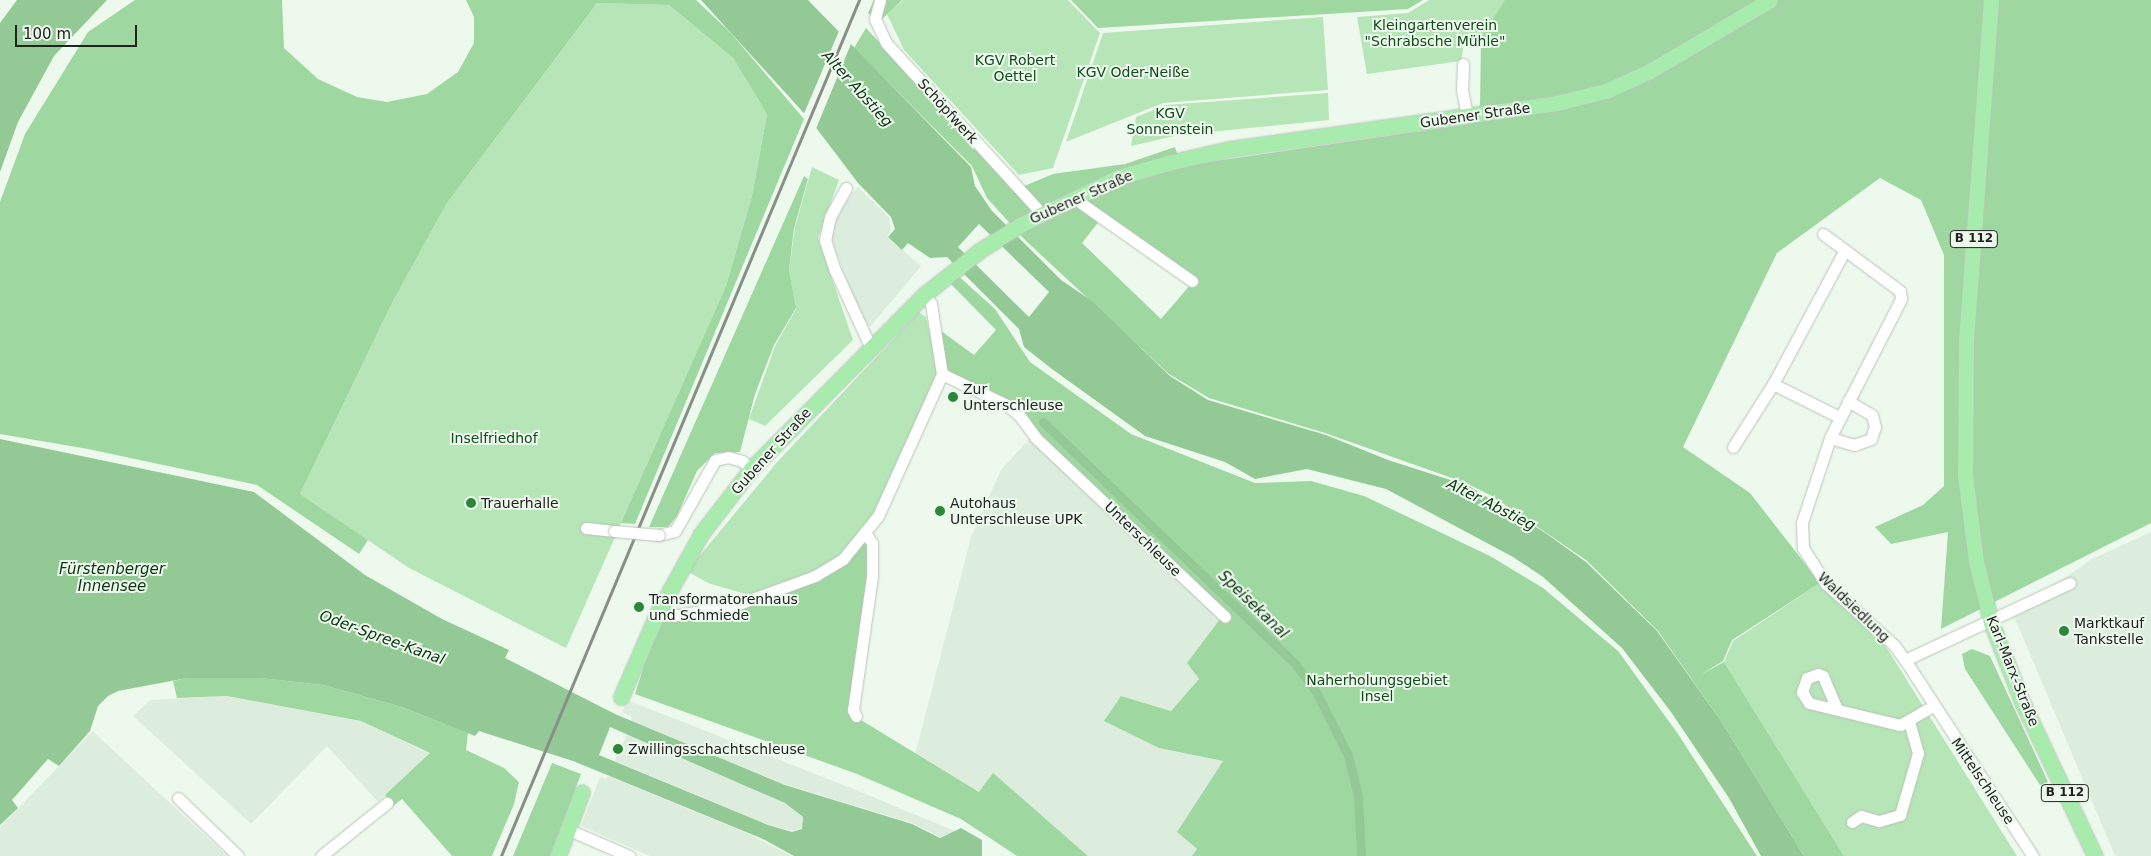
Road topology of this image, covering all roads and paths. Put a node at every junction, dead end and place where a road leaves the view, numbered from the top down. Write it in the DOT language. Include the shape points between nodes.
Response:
graph roads {
  1 [pos="880,0"];
  2 [pos="1770,0"];
  3 [pos="1991,0"];
  4 [pos="1464,64"];
  5 [pos="1467,116"];
  6 [pos="846,188"];
  7 [pos="1075,198"];
  8 [pos="1041,213"];
  9 [pos="1823,234"];
  10 [pos="1845,250"];
  11 [pos="1192,281"];
  12 [pos="925,294"];
  13 [pos="870,346"];
  14 [pos="942,374"];
  15 [pos="1773,384"];
  16 [pos="1848,401"];
  17 [pos="1839,417"];
  18 [pos="1830,438"];
  19 [pos="1734,447"];
  20 [pos="751,469"];
  21 [pos="586,528"];
  22 [pos="866,534"];
  23 [pos="2070,583"];
  24 [pos="658,612"];
  25 [pos="1225,617"];
  26 [pos="1991,622"];
  27 [pos="1905,660"];
  28 [pos="621,697"];
  29 [pos="1933,706"];
  30 [pos="1836,707"];
  31 [pos="856,716"];
  32 [pos="1910,722"];
  33 [pos="582,792"];
  34 [pos="178,798"];
  35 [pos="387,802"];
  36 [pos="1852,822"];
  37 [pos="567,829"];
  38 [pos="609,852"];
  39 [pos="238,856"];
  40 [pos="321,856"];
  41 [pos="558,856"];
  42 [pos="629,856"];
  43 [pos="2033,856"];
  44 [pos="2095,856"];
  1 -- 8 [label="street, Schöpfwerk" via="875,19 886,42"];
  2 -- 5 [label="main road, Gubener Straße" via="1650,71 1606,91 1558,103"];
  3 -- 26 [label="main road, Karl-Marx-Straße / B 112" via="1966,339 1965,475 1976,562"];
  4 -- 5 [label="street" via="1462,90"];
  5 -- 7 [label="main road, Gubener Straße" via="1230,149 1116,178"];
  6 -- 13 [label="street" via="830,217 825,240 835,270"];
  7 -- 8 [label="main road, Gubener Straße"];
  7 -- 11 [label="street"];
  8 -- 12 [label="main road, Gubener Straße" via="952,272"];
  9 -- 10 [label="street, Waldsiedlung"];
  10 -- 15 [label="street"];
  10 -- 16 [label="street, Waldsiedlung" via="1900,290 1901,298"];
  12 -- 13 [label="main road, Gubener Straße"];
  12 -- 14 [label="street" via="931,304"];
  13 -- 20 [label="main road, Gubener Straße"];
  14 -- 22 [label="street" via="878,516"];
  14 -- 25 [label="street, Unterschleuse" via="1007,405 1020,416 1036,438"];
  15 -- 17 [label="street"];
  15 -- 19 [label="street"];
  16 -- 17 [label="street, Waldsiedlung"];
  16 -- 18 [label="street" via="1872,415 1875,426 1871,439 1854,445"];
  17 -- 18 [label="street, Waldsiedlung"];
  18 -- 27 [label="street, Waldsiedlung" via="1802,522 1803,548 1826,584 1894,645"];
  20 -- 21 [label="street, bridge" via="742,461 728,457 715,460 675,531 660,535"];
  20 -- 24 [label="main road, Gubener Straße" via="701,534"];
  22 -- 24 [label="street" via="843,559 816,576 773,593 733,606 689,614 671,616"];
  22 -- 31 [label="street" via="872,543 872,576 853,710"];
  23 -- 26 [label="street"];
  24 -- 28 [label="main road, Gubener Straße"];
  26 -- 27 [label="street"];
  26 -- 44 [label="main road, Karl-Marx-Straße / B 112" via="2023,704"];
  27 -- 29 [label="street, Mittelschleuse"];
  29 -- 32 [label="street"];
  29 -- 43 [label="street, Mittelschleuse"];
  30 -- 32 [label="street" via="1900,725"];
  32 -- 36 [label="street" via="1918,753 1900,815 1879,821 1861,816"];
  33 -- 37 [label="main road"];
  34 -- 39 [label="street"];
  35 -- 40 [label="street"];
  37 -- 38 [label="street"];
  37 -- 41 [label="main road"];
  38 -- 42 [label="street"];
}
